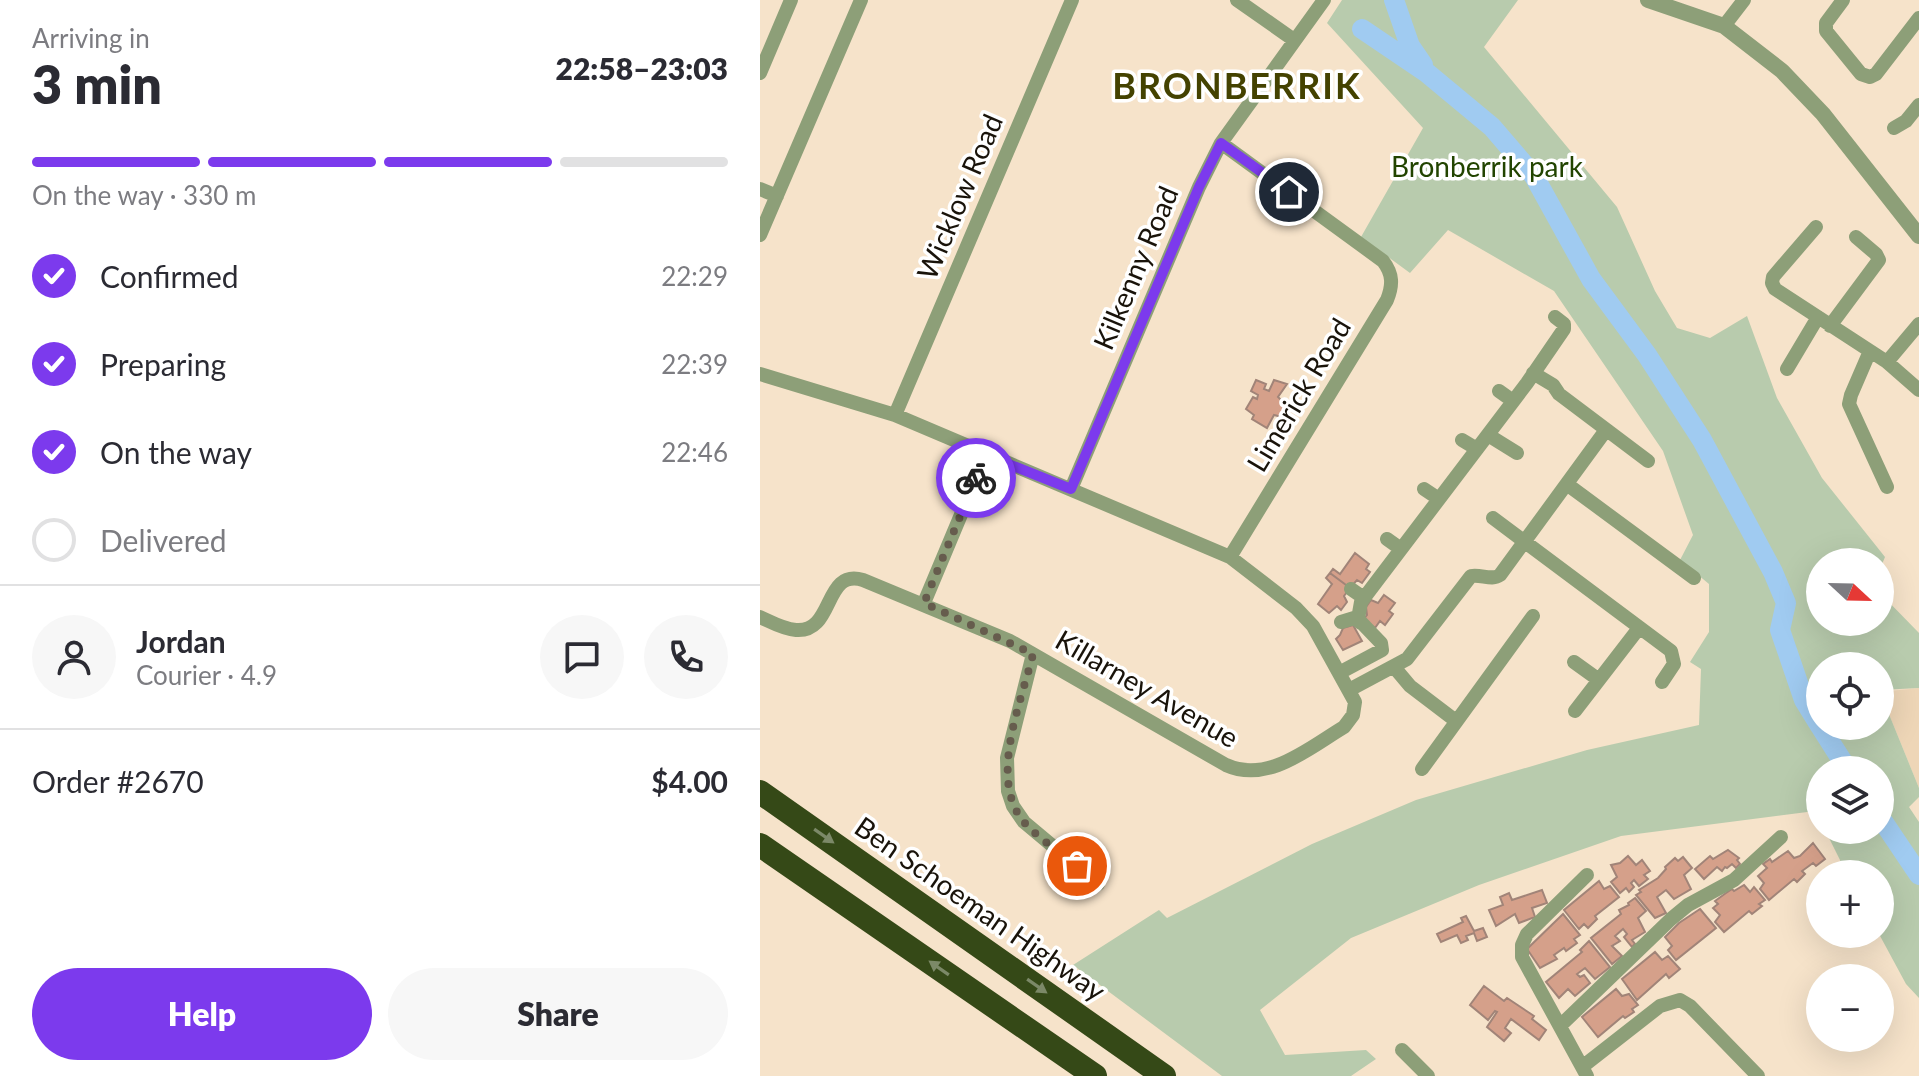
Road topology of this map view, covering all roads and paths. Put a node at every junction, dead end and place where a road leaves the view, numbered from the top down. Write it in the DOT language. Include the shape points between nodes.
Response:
graph roads {
  1 [pos="791,0"];
  2 [pos="861,0"];
  3 [pos="1072,0"];
  4 [pos="1237,0"];
  5 [pos="1324,0"];
  6 [pos="1648,0"];
  7 [pos="1744,0"];
  8 [pos="1843,0"];
  9 [pos="1919,18"];
  10 [pos="1724,26"];
  11 [pos="1294,40"];
  12 [pos="760,73"];
  13 [pos="1919,105"];
  14 [pos="1894,128"];
  15 [pos="1221,143"];
  16 [pos="760,189"];
  17 [pos="777,196"];
  18 [pos="1816,227"];
  19 [pos="760,235"];
  20 [pos="1919,236"];
  21 [pos="1856,237"];
  22 [pos="1555,317"];
  23 [pos="1824,322"];
  24 [pos="1919,324"];
  25 [pos="1870,351"];
  26 [pos="1887,362"];
  27 [pos="1787,369"];
  28 [pos="760,374"];
  29 [pos="1532,381"];
  30 [pos="1919,389"];
  31 [pos="1499,391"];
  32 [pos="1513,401"];
  33 [pos="895,415"];
  34 [pos="1606,430"];
  35 [pos="1490,438"];
  36 [pos="1462,440"];
  37 [pos="1517,453"];
  38 [pos="986,455"];
  39 [pos="1648,461"];
  40 [pos="1568,485"];
  41 [pos="1887,487"];
  42 [pos="1071,489"];
  43 [pos="1424,489"];
  44 [pos="1448,494"];
  45 [pos="1493,518"];
  46 [pos="1387,539"];
  47 [pos="1525,543"];
  48 [pos="1401,549"];
  49 [pos="1230,557"];
  50 [pos="1694,578"];
  51 [pos="1351,589"];
  52 [pos="1373,592"];
  53 [pos="924,603"];
  54 [pos="1533,616"];
  55 [pos="760,617"];
  56 [pos="1341,622"];
  57 [pos="1361,623"];
  58 [pos="1639,628"];
  59 [pos="1033,654"];
  60 [pos="1392,658"];
  61 [pos="1574,662"];
  62 [pos="1339,673"];
  63 [pos="1599,680"];
  64 [pos="1662,682"];
  65 [pos="1349,690"];
  66 [pos="1575,711"];
  67 [pos="1456,721"];
  68 [pos="1422,769"];
  69 [pos="760,792"];
  70 [pos="1781,837"];
  71 [pos="760,845"];
  72 [pos="1587,875"];
  73 [pos="1098,884"];
  74 [pos="1561,1025"];
  75 [pos="1402,1050"];
  76 [pos="1585,1072"];
  77 [pos="1095,1076"];
  78 [pos="1164,1076"];
  79 [pos="1428,1076"];
  80 [pos="1758,1076"];
  1 -- 12 [label="street"];
  2 -- 17 [label="street"];
  3 -- 33 [label="street, Wicklow Road"];
  4 -- 11 [label="street"];
  5 -- 11 [label="street, Kilkenny Road"];
  6 -- 10 [label="street"];
  7 -- 10 [label="street"];
  8 -- 9 [label="street" via="1827,20 1826,31 1867,77 1876,74"];
  10 -- 20 [label="street" via="1804,94"];
  11 -- 15 [label="street, Kilkenny Road"];
  13 -- 14 [label="street"];
  15 -- 42 [label="street, Kilkenny Road"];
  15 -- 49 [label="street, Limerick Road" via="1379,257 1391,278 1387,300"];
  16 -- 17 [label="street"];
  17 -- 19 [label="street"];
  18 -- 23 [label="street" via="1772,283 1781,295"];
  21 -- 23 [label="street" via="1879,260"];
  22 -- 29 [label="street" via="1564,329"];
  23 -- 25 [label="street"];
  23 -- 27 [label="street"];
  24 -- 26 [label="street"];
  25 -- 26 [label="street"];
  25 -- 41 [label="street" via="1849,404"];
  26 -- 30 [label="street"];
  28 -- 33 [label="street"];
  29 -- 32 [label="street"];
  29 -- 34 [label="street" via="1553,385"];
  31 -- 32 [label="street"];
  32 -- 35 [label="street"];
  33 -- 38 [label="street"];
  34 -- 39 [label="street"];
  34 -- 40 [label="street"];
  35 -- 36 [label="street"];
  35 -- 37 [label="street"];
  35 -- 44 [label="street"];
  38 -- 42 [label="street"];
  38 -- 53 [label="street"];
  40 -- 47 [label="street"];
  40 -- 50 [label="street"];
  42 -- 49 [label="street"];
  43 -- 44 [label="street"];
  44 -- 48 [label="street" via="1415,540"];
  45 -- 47 [label="street"];
  46 -- 48 [label="street"];
  47 -- 58 [label="street"];
  47 -- 60 [label="street" via="1497,578 1471,576 1407,659"];
  48 -- 52 [label="street"];
  49 -- 62 [label="street" via="1304,615"];
  51 -- 52 [label="street"];
  52 -- 57 [label="street" via="1358,612"];
  53 -- 55 [label="street, Killarney Avenue" via="850,578 835,588 821,620 810,628 789,629"];
  53 -- 59 [label="street, Killarney Avenue"];
  54 -- 67 [label="street"];
  56 -- 57 [label="street" via="1354,618"];
  57 -- 60 [label="street"];
  58 -- 63 [label="street"];
  58 -- 64 [label="street" via="1673,654 1674,664"];
  59 -- 65 [label="street, Killarney Avenue" via="1242,771 1271,768 1348,723 1355,706"];
  59 -- 73 [label="street" via="1007,758 1008,791 1024,822"];
  60 -- 62 [label="street" via="1382,650"];
  60 -- 65 [label="street"];
  60 -- 67 [label="street" via="1410,686"];
  61 -- 63 [label="street"];
  62 -- 65 [label="street"];
  63 -- 66 [label="street"];
  67 -- 68 [label="street"];
  69 -- 78 [label="highway, Ben Schoeman Highway, one-way"];
  70 -- 74 [label="street" via="1734,880 1671,919"];
  77 -- 71 [label="highway, one-way"];
  72 -- 74 [label="street" via="1522,945 1522,957"];
  74 -- 76 [label="street"];
  75 -- 79 [label="street"];
  76 -- 80 [label="street" via="1660,1006 1680,1000"];
}
